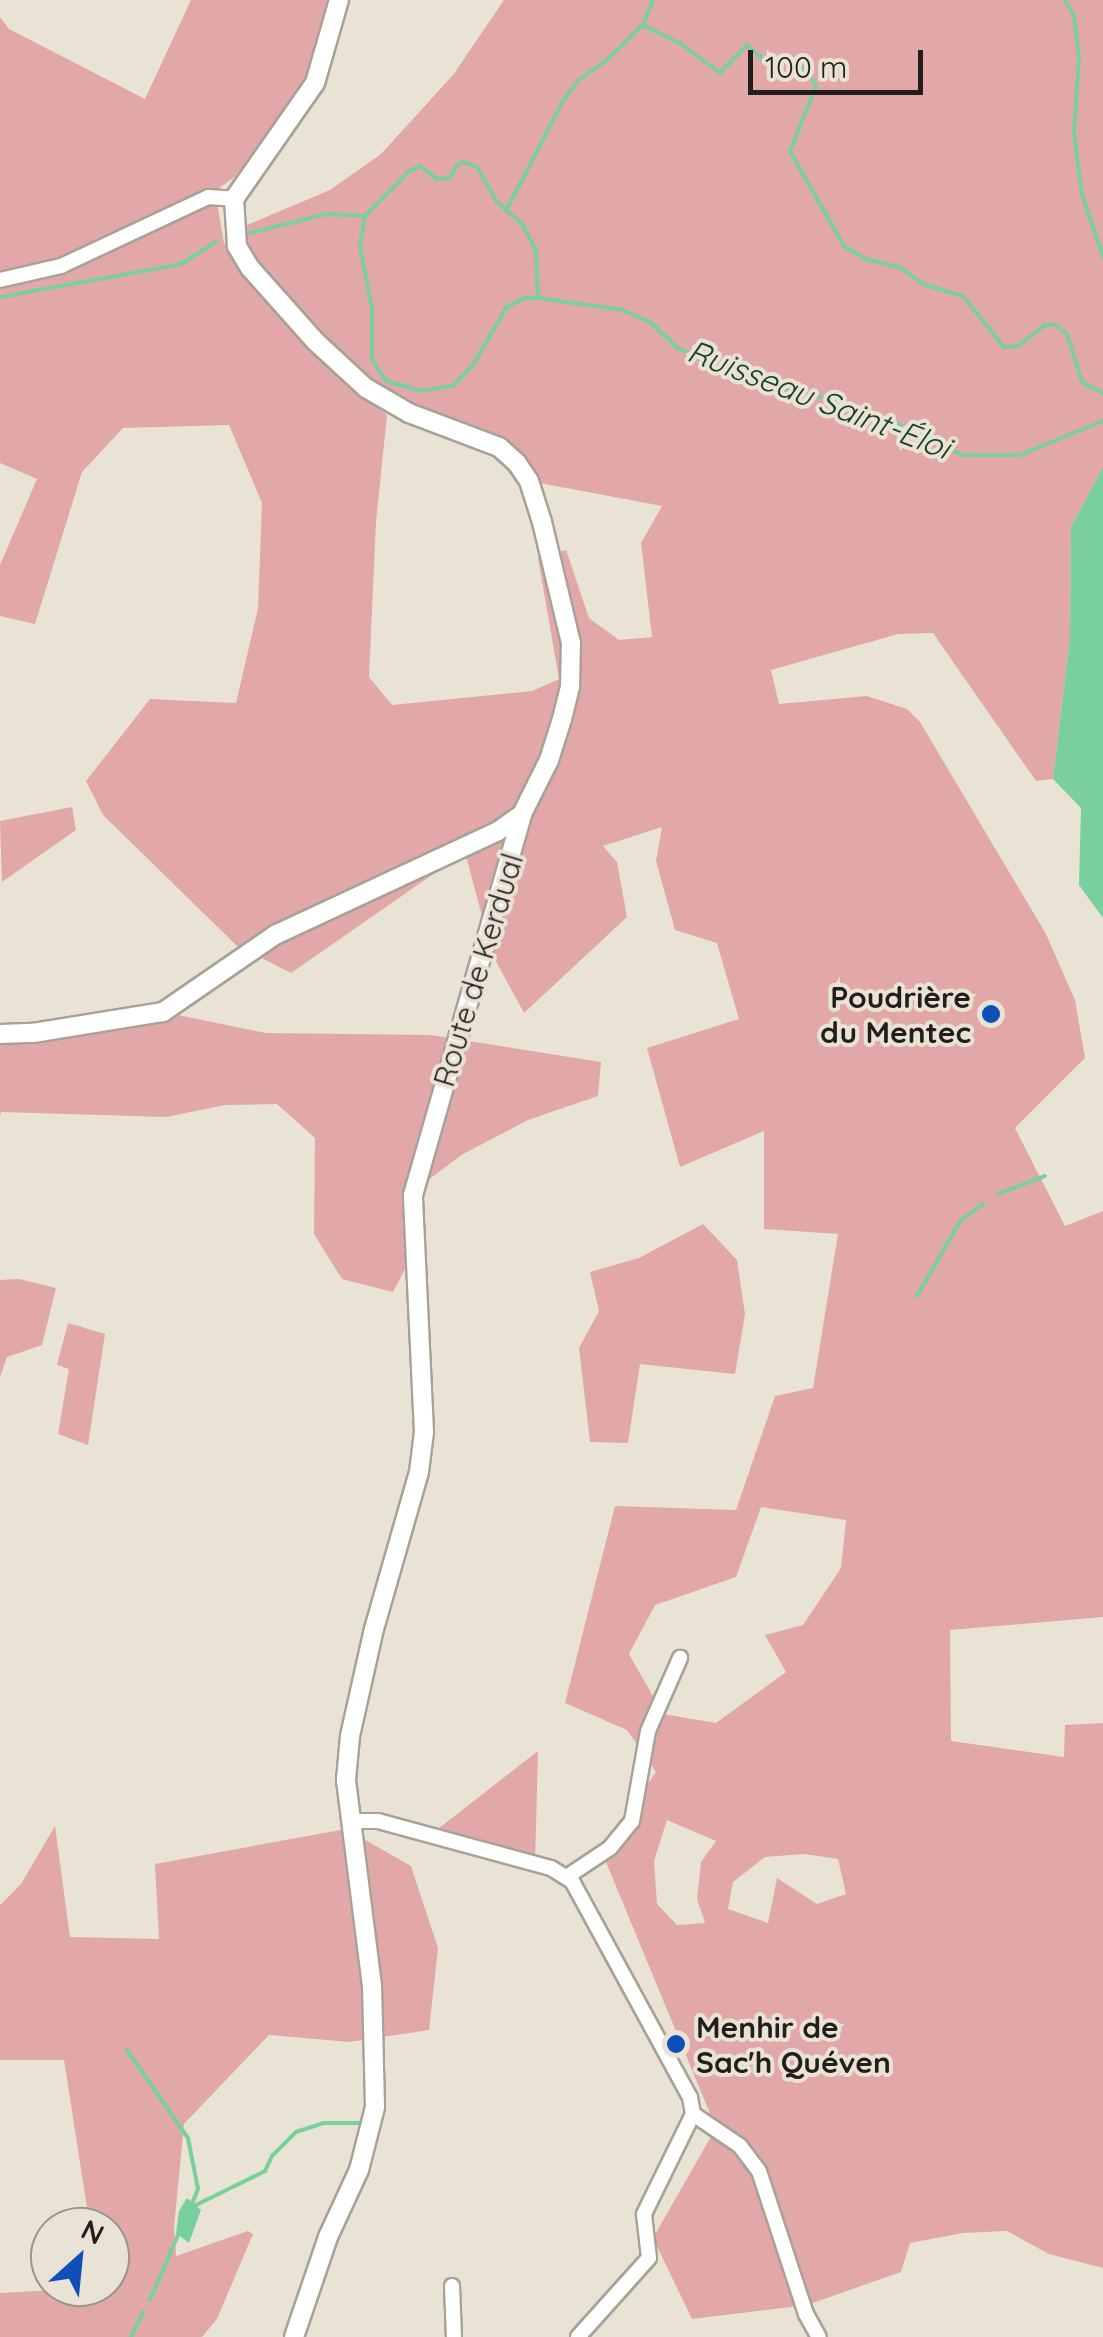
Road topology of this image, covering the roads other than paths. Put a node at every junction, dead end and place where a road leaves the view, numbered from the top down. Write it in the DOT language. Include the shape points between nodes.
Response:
graph roads {
  1 [pos="339,0"];
  2 [pos="234,198"];
  3 [pos="0,280"];
  4 [pos="522,814"];
  5 [pos="0,1034"];
  6 [pos="680,1658"];
  7 [pos="351,1820"];
  8 [pos="568,1876"];
  9 [pos="693,2114"];
  10 [pos="452,2286"];
  11 [pos="294,2337"];
  12 [pos="454,2337"];
  13 [pos="578,2337"];
  14 [pos="820,2337"];
  1 -- 2 [label="street" via="315,83"];
  2 -- 3 [label="street" via="208,197 62,266"];
  2 -- 4 [label="street, Route de Kerdual" via="237,246 316,342 366,388 409,414 498,448 529,481 571,643 570,686 549,760"];
  4 -- 5 [label="street" via="275,935 162,1012"];
  4 -- 7 [label="street, Route de Kerdual" via="413,1195 424,1432 350,1736"];
  6 -- 8 [label="street" via="648,1731 632,1821 610,1848"];
  7 -- 8 [label="street" via="378,1821"];
  7 -- 11 [label="street, Route de Kerdual" via="372,1986 376,2107 359,2170"];
  8 -- 9 [label="street" via="690,2097"];
  9 -- 13 [label="street" via="644,2214 648,2258"];
  9 -- 14 [label="street" via="740,2146 758,2171 806,2314"];
  10 -- 12 [label="street"];
}
